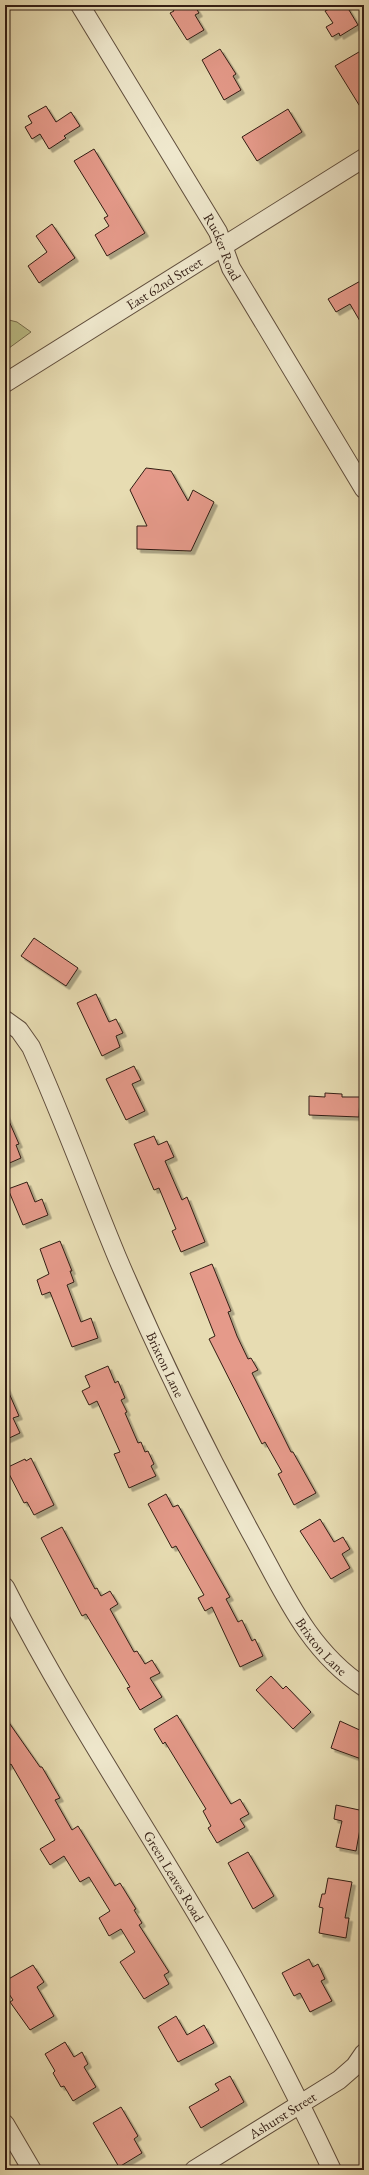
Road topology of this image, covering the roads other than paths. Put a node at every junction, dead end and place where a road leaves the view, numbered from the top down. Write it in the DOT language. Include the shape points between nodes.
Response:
graph roads {
  1 [pos="80,5"];
  2 [pos="364,158"];
  3 [pos="223,248"];
  4 [pos="5,383"];
  5 [pos="364,489"];
  6 [pos="5,1020"];
  7 [pos="5,1587"];
  8 [pos="364,1687"];
  9 [pos="364,2053"];
  10 [pos="301,2105"];
  11 [pos="5,2124"];
  12 [pos="32,2170"];
  13 [pos="194,2170"];
  14 [pos="332,2170"];
  1 -- 3 [label="street, Rucker Road" via="218,232"];
  2 -- 3 [label="street, East 62nd Street"];
  3 -- 4 [label="street, East 62nd Street"];
  3 -- 5 [label="street, Rucker Road" via="231,268"];
  6 -- 8 [label="street, Brixton Lane" via="19,1030 31,1047 144,1319 188,1412 239,1510 305,1630 329,1660"];
  7 -- 10 [label="street, Green Leaves Road" via="49,1667 219,1952 273,2048"];
  9 -- 10 [label="street, Ashurst Street" via="344,2076"];
  10 -- 13 [label="street, Ashurst Street"];
  10 -- 14 [label="street, Green Leaves Road"];
  11 -- 12 [label="street"];
}
